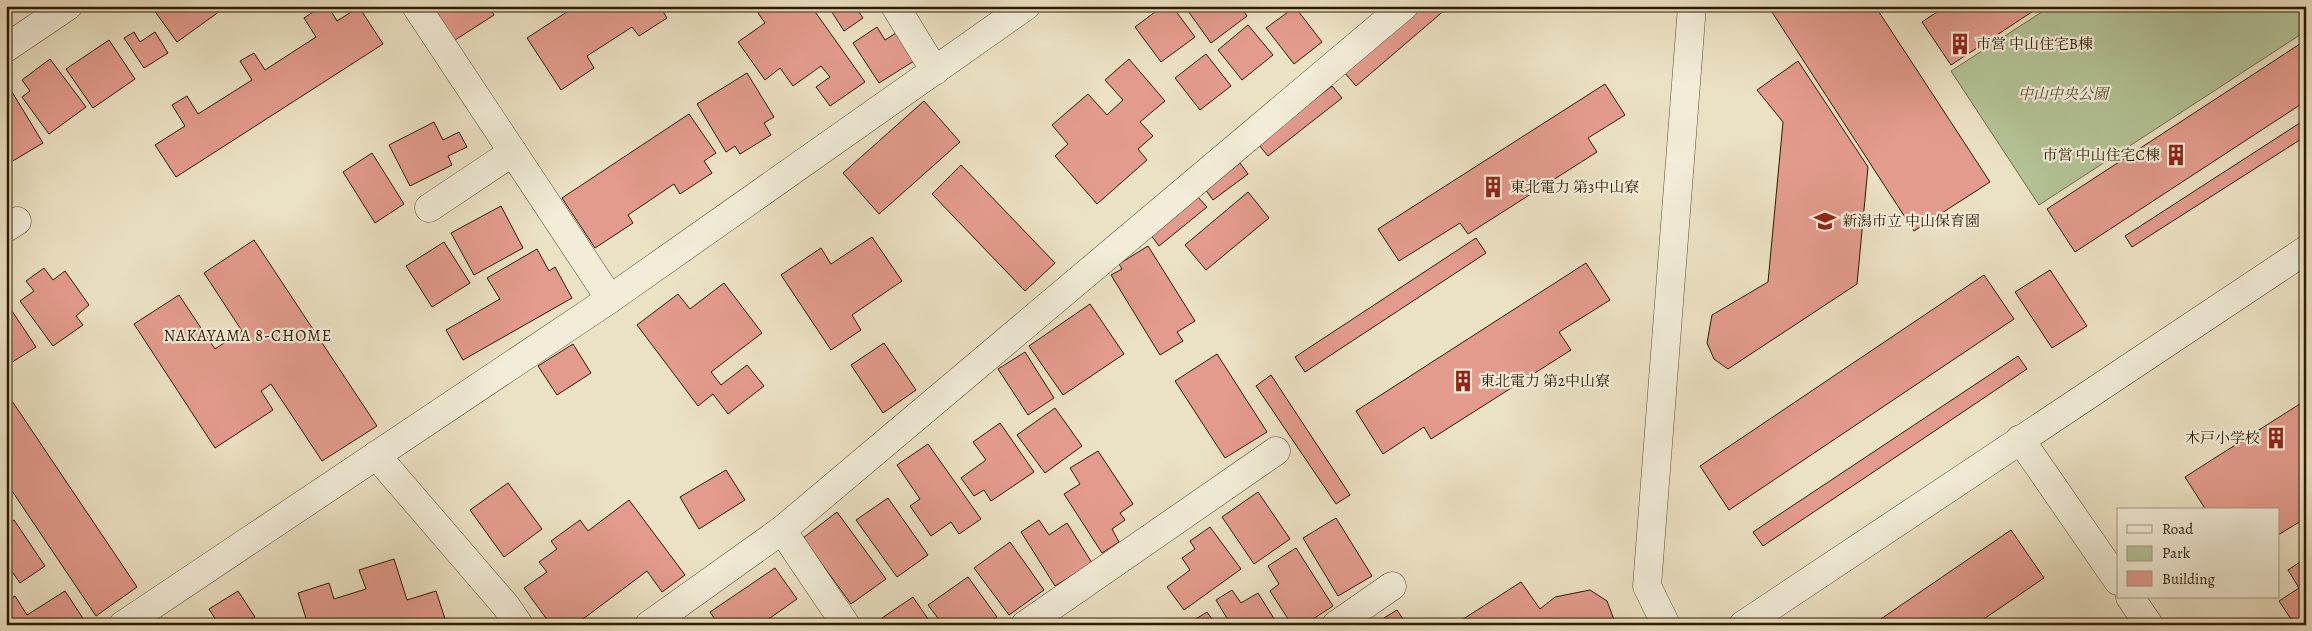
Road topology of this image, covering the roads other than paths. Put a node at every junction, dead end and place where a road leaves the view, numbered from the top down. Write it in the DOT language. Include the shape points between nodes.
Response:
graph roads {
  1 [pos="68,6"];
  2 [pos="416,6"];
  3 [pos="895,6"];
  4 [pos="1026,6"];
  5 [pos="1404,6"];
  6 [pos="1692,6"];
  7 [pos="6,48"];
  8 [pos="934,71"];
  9 [pos="513,152"];
  10 [pos="429,208"];
  11 [pos="2306,250"];
  12 [pos="610,299"];
  13 [pos="2020,439"];
  14 [pos="1276,451"];
  15 [pos="376,455"];
  16 [pos="782,530"];
  17 [pos="2117,580"];
  18 [pos="1392,586"];
  19 [pos="2131,598"];
  20 [pos="123,625"];
  21 [pos="519,625"];
  22 [pos="649,625"];
  23 [pos="846,625"];
  24 [pos="1024,625"];
  25 [pos="1336,625"];
  26 [pos="1666,625"];
  27 [pos="1743,625"];
  28 [pos="2148,625"];
  1 -- 7 [label="street"];
  2 -- 9 [label="street"];
  3 -- 8 [label="street"];
  4 -- 8 [label="street"];
  5 -- 16 [label="street"];
  6 -- 26 [label="street" via="1647,586"];
  8 -- 12 [label="street"];
  9 -- 10 [label="street"];
  9 -- 12 [label="street"];
  11 -- 13 [label="street"];
  12 -- 15 [label="street"];
  13 -- 17 [label="street"];
  13 -- 27 [label="street"];
  14 -- 24 [label="street"];
  15 -- 20 [label="street"];
  15 -- 21 [label="street"];
  16 -- 22 [label="street"];
  16 -- 23 [label="street"];
  18 -- 25 [label="street"];
  19 -- 28 [label="street"];
}
